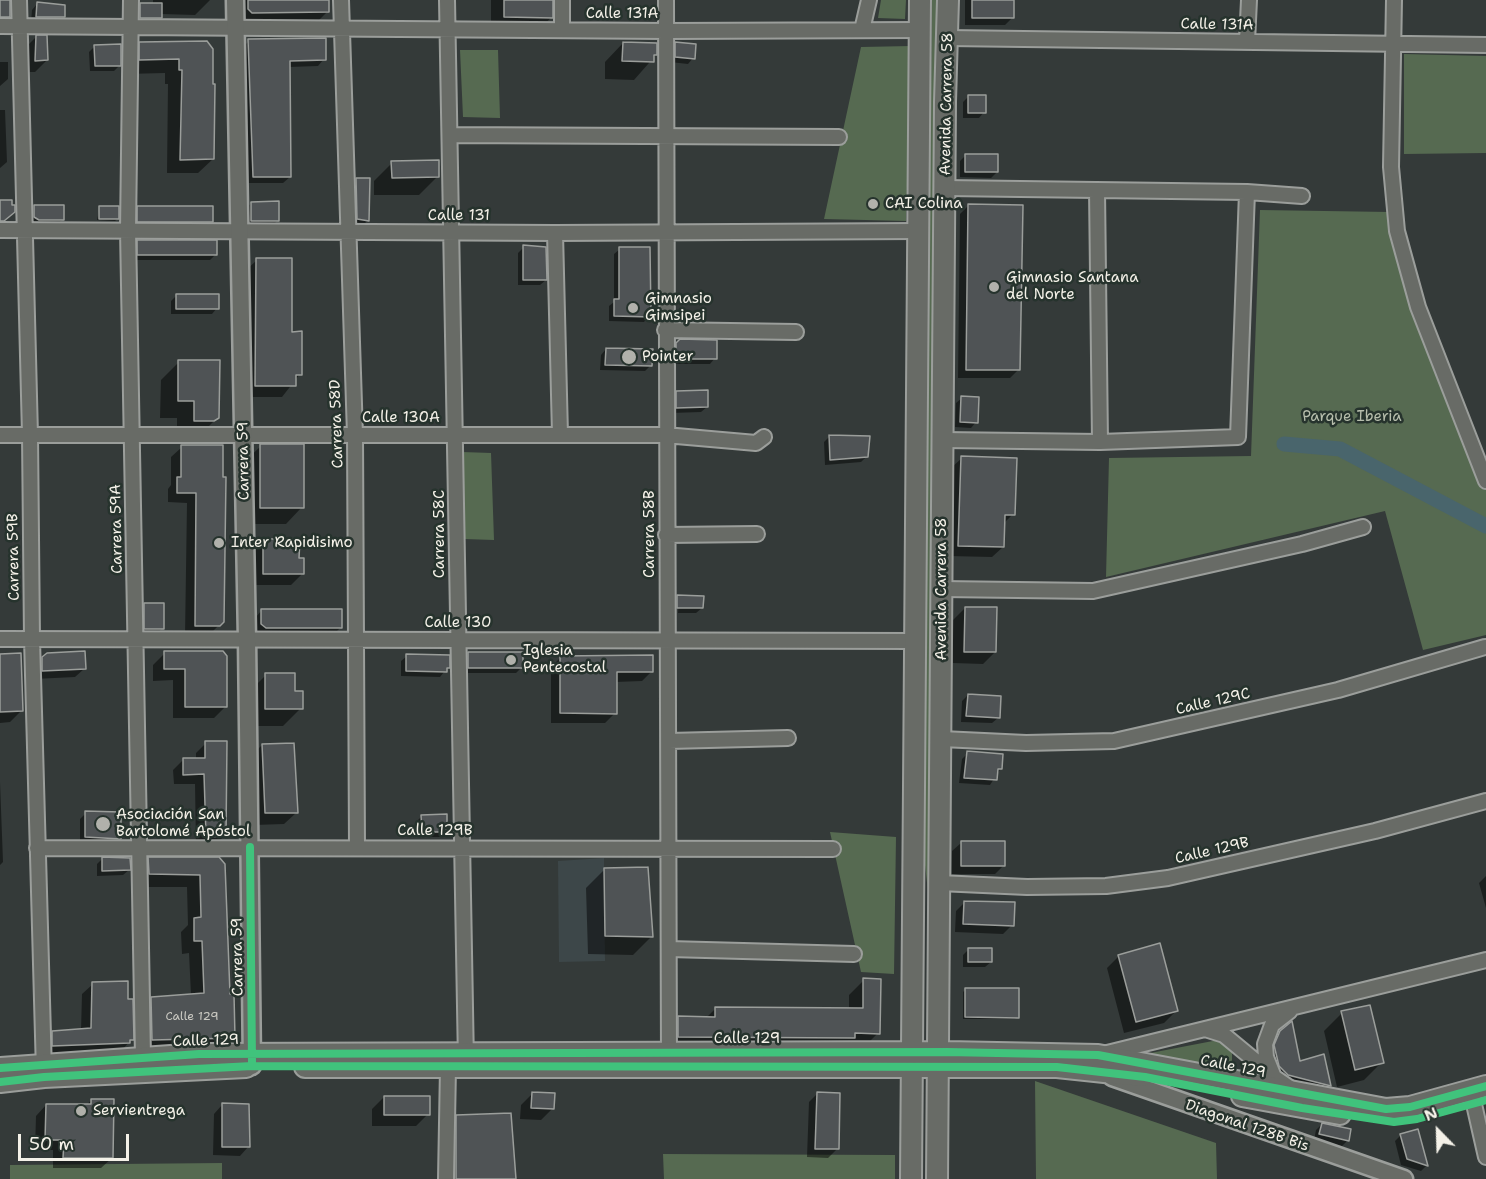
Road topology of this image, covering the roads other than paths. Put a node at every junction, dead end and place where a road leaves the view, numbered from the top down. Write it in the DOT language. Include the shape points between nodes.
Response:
graph roads {
  1 [pos="19,0"];
  2 [pos="131,0"];
  3 [pos="235,0"];
  4 [pos="341,0"];
  5 [pos="447,0"];
  6 [pos="562,0"];
  7 [pos="666,0"];
  8 [pos="869,0"];
  9 [pos="920,0"];
  10 [pos="948,0"];
  11 [pos="1249,0"];
  12 [pos="1394,0"];
  13 [pos="0,26"];
  14 [pos="20,26"];
  15 [pos="130,27"];
  16 [pos="235,27"];
  17 [pos="341,28"];
  18 [pos="447,29"];
  19 [pos="562,30"];
  20 [pos="862,30"];
  21 [pos="920,30"];
  22 [pos="666,31"];
  23 [pos="947,38"];
  24 [pos="1247,42"];
  25 [pos="1394,44"];
  26 [pos="1486,45"];
  27 [pos="450,135"];
  28 [pos="666,135"];
  29 [pos="838,136"];
  30 [pos="945,188"];
  31 [pos="1097,190"];
  32 [pos="1247,192"];
  33 [pos="1302,196"];
  34 [pos="0,230"];
  35 [pos="25,230"];
  36 [pos="128,230"];
  37 [pos="917,231"];
  38 [pos="239,232"];
  39 [pos="347,232"];
  40 [pos="452,232"];
  41 [pos="555,233"];
  42 [pos="665,234"];
  43 [pos="665,330"];
  44 [pos="796,332"];
  45 [pos="0,435"];
  46 [pos="30,435"];
  47 [pos="132,435"];
  48 [pos="244,435"];
  49 [pos="354,435"];
  50 [pos="456,435"];
  51 [pos="560,435"];
  52 [pos="665,435"];
  53 [pos="765,437"];
  54 [pos="943,440"];
  55 [pos="1101,442"];
  56 [pos="1486,481"];
  57 [pos="1363,526"];
  58 [pos="757,534"];
  59 [pos="666,535"];
  60 [pos="942,589"];
  61 [pos="0,639"];
  62 [pos="32,639"];
  63 [pos="136,639"];
  64 [pos="247,639"];
  65 [pos="357,639"];
  66 [pos="456,640"];
  67 [pos="667,640"];
  68 [pos="915,641"];
  69 [pos="1485,646"];
  70 [pos="788,738"];
  71 [pos="942,739"];
  72 [pos="669,741"];
  73 [pos="1486,801"];
  74 [pos="250,847"];
  75 [pos="669,847"];
  76 [pos="37,848"];
  77 [pos="139,848"];
  78 [pos="357,848"];
  79 [pos="462,848"];
  80 [pos="833,849"];
  81 [pos="939,883"];
  82 [pos="669,949"];
  83 [pos="854,954"];
  84 [pos="1486,960"];
  85 [pos="1299,1006"];
  86 [pos="1205,1029"];
  87 [pos="143,1057"];
  88 [pos="912,1059"];
  89 [pos="937,1059"];
  90 [pos="252,1060"];
  91 [pos="669,1061"];
  92 [pos="460,1062"];
  93 [pos="1095,1062"];
  94 [pos="0,1068"];
  95 [pos="44,1070"];
  96 [pos="1274,1077"];
  97 [pos="0,1082"];
  98 [pos="1306,1095"];
  99 [pos="1479,1095"];
  100 [pos="1486,1157"];
  101 [pos="446,1179"];
  102 [pos="911,1179"];
  103 [pos="937,1179"];
  104 [pos="1404,1179"];
  1 -- 14 [label="street, Carrera 59B"];
  2 -- 15 [label="street, Carrera 59A"];
  3 -- 16 [label="street, Carrera 59"];
  4 -- 17 [label="street, Carrera 58D"];
  5 -- 18 [label="street, Carrera 58C"];
  6 -- 19 [label="street"];
  7 -- 22 [label="street, Carrera 58B"];
  8 -- 20 [label="street"];
  9 -- 21 [label="main road, Avenida Carrera 58"];
  10 -- 23 [label="main road, Avenida Carrera 58"];
  11 -- 24 [label="street"];
  12 -- 25 [label="street"];
  13 -- 14 [label="street, Calle 131A"];
  14 -- 15 [label="street, Calle 131A"];
  14 -- 35 [label="street, Carrera 59B"];
  15 -- 16 [label="street, Calle 131A"];
  15 -- 36 [label="street, Carrera 59A"];
  16 -- 17 [label="street, Calle 131A"];
  16 -- 38 [label="street, Carrera 59"];
  17 -- 18 [label="street, Calle 131A"];
  17 -- 39 [label="street, Carrera 58D"];
  18 -- 19 [label="street, Calle 131A"];
  18 -- 27 [label="street, Carrera 58C"];
  19 -- 22 [label="street, Calle 131A"];
  20 -- 21 [label="street, Calle 131A"];
  20 -- 22 [label="street, Calle 131A"];
  21 -- 37 [label="main road, Avenida Carrera 58"];
  22 -- 28 [label="street, Carrera 58B"];
  23 -- 24 [label="street, Calle 131A"];
  23 -- 30 [label="main road, Avenida Carrera 58"];
  24 -- 25 [label="street, Calle 131A"];
  25 -- 26 [label="street, Calle 131A"];
  25 -- 56 [label="street" via="1391,167 1397,231 1418,307"];
  27 -- 28 [label="street"];
  27 -- 40 [label="street, Carrera 58C"];
  28 -- 29 [label="street"];
  28 -- 42 [label="street, Carrera 58B"];
  30 -- 31 [label="street"];
  30 -- 54 [label="main road, Avenida Carrera 58"];
  31 -- 32 [label="street"];
  31 -- 55 [label="street"];
  32 -- 33 [label="street"];
  32 -- 55 [label="street" via="1238,437"];
  34 -- 35 [label="street, Calle 131"];
  35 -- 36 [label="street, Calle 131"];
  35 -- 46 [label="street, Carrera 59B"];
  36 -- 38 [label="street, Calle 131"];
  36 -- 47 [label="street, Carrera 59A"];
  37 -- 42 [label="street, Calle 131"];
  37 -- 68 [label="main road, Avenida Carrera 58"];
  38 -- 39 [label="street, Calle 131"];
  38 -- 48 [label="street, Carrera 59"];
  39 -- 40 [label="street, Calle 131"];
  39 -- 49 [label="street, Carrera 58D"];
  40 -- 41 [label="street, Calle 131"];
  40 -- 50 [label="street, Carrera 58C"];
  41 -- 42 [label="street, Calle 131"];
  41 -- 51 [label="street"];
  42 -- 43 [label="street, Carrera 58B"];
  43 -- 44 [label="street"];
  43 -- 52 [label="street, Carrera 58B"];
  45 -- 46 [label="street, Calle 130A"];
  46 -- 47 [label="street, Calle 130A"];
  46 -- 62 [label="street, Carrera 59B"];
  47 -- 48 [label="street, Calle 130A"];
  47 -- 63 [label="street, Carrera 59A"];
  48 -- 49 [label="street, Calle 130A"];
  48 -- 64 [label="street, Carrera 59"];
  49 -- 50 [label="street, Calle 130A"];
  49 -- 65 [label="street, Carrera 58D"];
  50 -- 51 [label="street, Calle 130A"];
  50 -- 66 [label="street, Carrera 58C"];
  51 -- 52 [label="street, Calle 130A"];
  52 -- 53 [label="street, Calle 130A" via="756,443"];
  52 -- 59 [label="street, Carrera 58B"];
  54 -- 55 [label="street"];
  54 -- 60 [label="main road, Avenida Carrera 58"];
  57 -- 60 [label="street" via="1302,544 1093,591"];
  58 -- 59 [label="street"];
  59 -- 67 [label="street, Carrera 58B"];
  60 -- 71 [label="main road, Avenida Carrera 58"];
  61 -- 62 [label="street, Calle 130"];
  62 -- 63 [label="street, Calle 130"];
  62 -- 76 [label="street, Carrera 59B"];
  63 -- 64 [label="street, Calle 130"];
  63 -- 77 [label="street, Carrera 59A"];
  64 -- 65 [label="street, Calle 130"];
  64 -- 74 [label="street, Carrera 59"];
  65 -- 66 [label="street, Calle 130"];
  65 -- 78 [label="street, Carrera 58D"];
  66 -- 67 [label="street, Calle 130"];
  66 -- 79 [label="street, Carrera 58C"];
  67 -- 68 [label="street, Calle 130"];
  67 -- 72 [label="street, Carrera 58B"];
  68 -- 88 [label="main road, Avenida Carrera 58"];
  69 -- 71 [label="street, Calle 129C" via="1338,690 1138,737 1091,742"];
  70 -- 72 [label="street"];
  71 -- 81 [label="main road, Avenida Carrera 58"];
  72 -- 75 [label="street, Carrera 58B"];
  73 -- 81 [label="street, Calle 129B" via="1375,831 1168,878 1095,886"];
  74 -- 77 [label="street, Calle 129B"];
  74 -- 78 [label="street, Calle 129B"];
  74 -- 90 [label="street, Carrera 59"];
  75 -- 79 [label="street, Calle 129B"];
  75 -- 80 [label="street, Calle 129B"];
  75 -- 82 [label="street, Carrera 58B"];
  76 -- 77 [label="street, Calle 129B"];
  76 -- 95 [label="street, Carrera 59B"];
  77 -- 87 [label="street, Carrera 59A"];
  78 -- 79 [label="street, Calle 129B"];
  79 -- 92 [label="street, Carrera 58C"];
  81 -- 89 [label="main road, Avenida Carrera 58"];
  82 -- 83 [label="street"];
  82 -- 91 [label="street, Carrera 58B"];
  84 -- 85 [label="street"];
  85 -- 86 [label="street"];
  85 -- 96 [label="street, Calle 129" via="1283,1015 1267,1033 1266,1056"];
  86 -- 93 [label="street"];
  86 -- 96 [label="street" via="1224,1035"];
  87 -- 90 [label="main road, Calle 129"];
  87 -- 95 [label="main road, Calle 129"];
  88 -- 89 [label="main road, Calle 129"];
  88 -- 91 [label="main road, Calle 129"];
  88 -- 102 [label="main road, Avenida Carrera 58"];
  89 -- 93 [label="main road, Calle 129"];
  89 -- 103 [label="main road, Avenida Carrera 58"];
  90 -- 92 [label="main road, Calle 129"];
  90 -- 95 [label="main road, Calle 129"];
  91 -- 92 [label="main road, Calle 129"];
  92 -- 101 [label="street, Carrera 58C"];
  93 -- 98 [label="main road, Calle 129"];
  93 -- 99 [label="main road, Calle 129" via="1145,1077 1374,1120 1406,1121"];
  93 -- 104 [label="street, Diagonal 128B Bis" via="1156,1095"];
  94 -- 95 [label="main road, Calle 129"];
  95 -- 97 [label="main road, Calle 129"];
  96 -- 98 [label="street, Calle 129"];
  98 -- 99 [label="main road, Calle 129" via="1398,1110"];
  99 -- 100 [label="street"];
}
